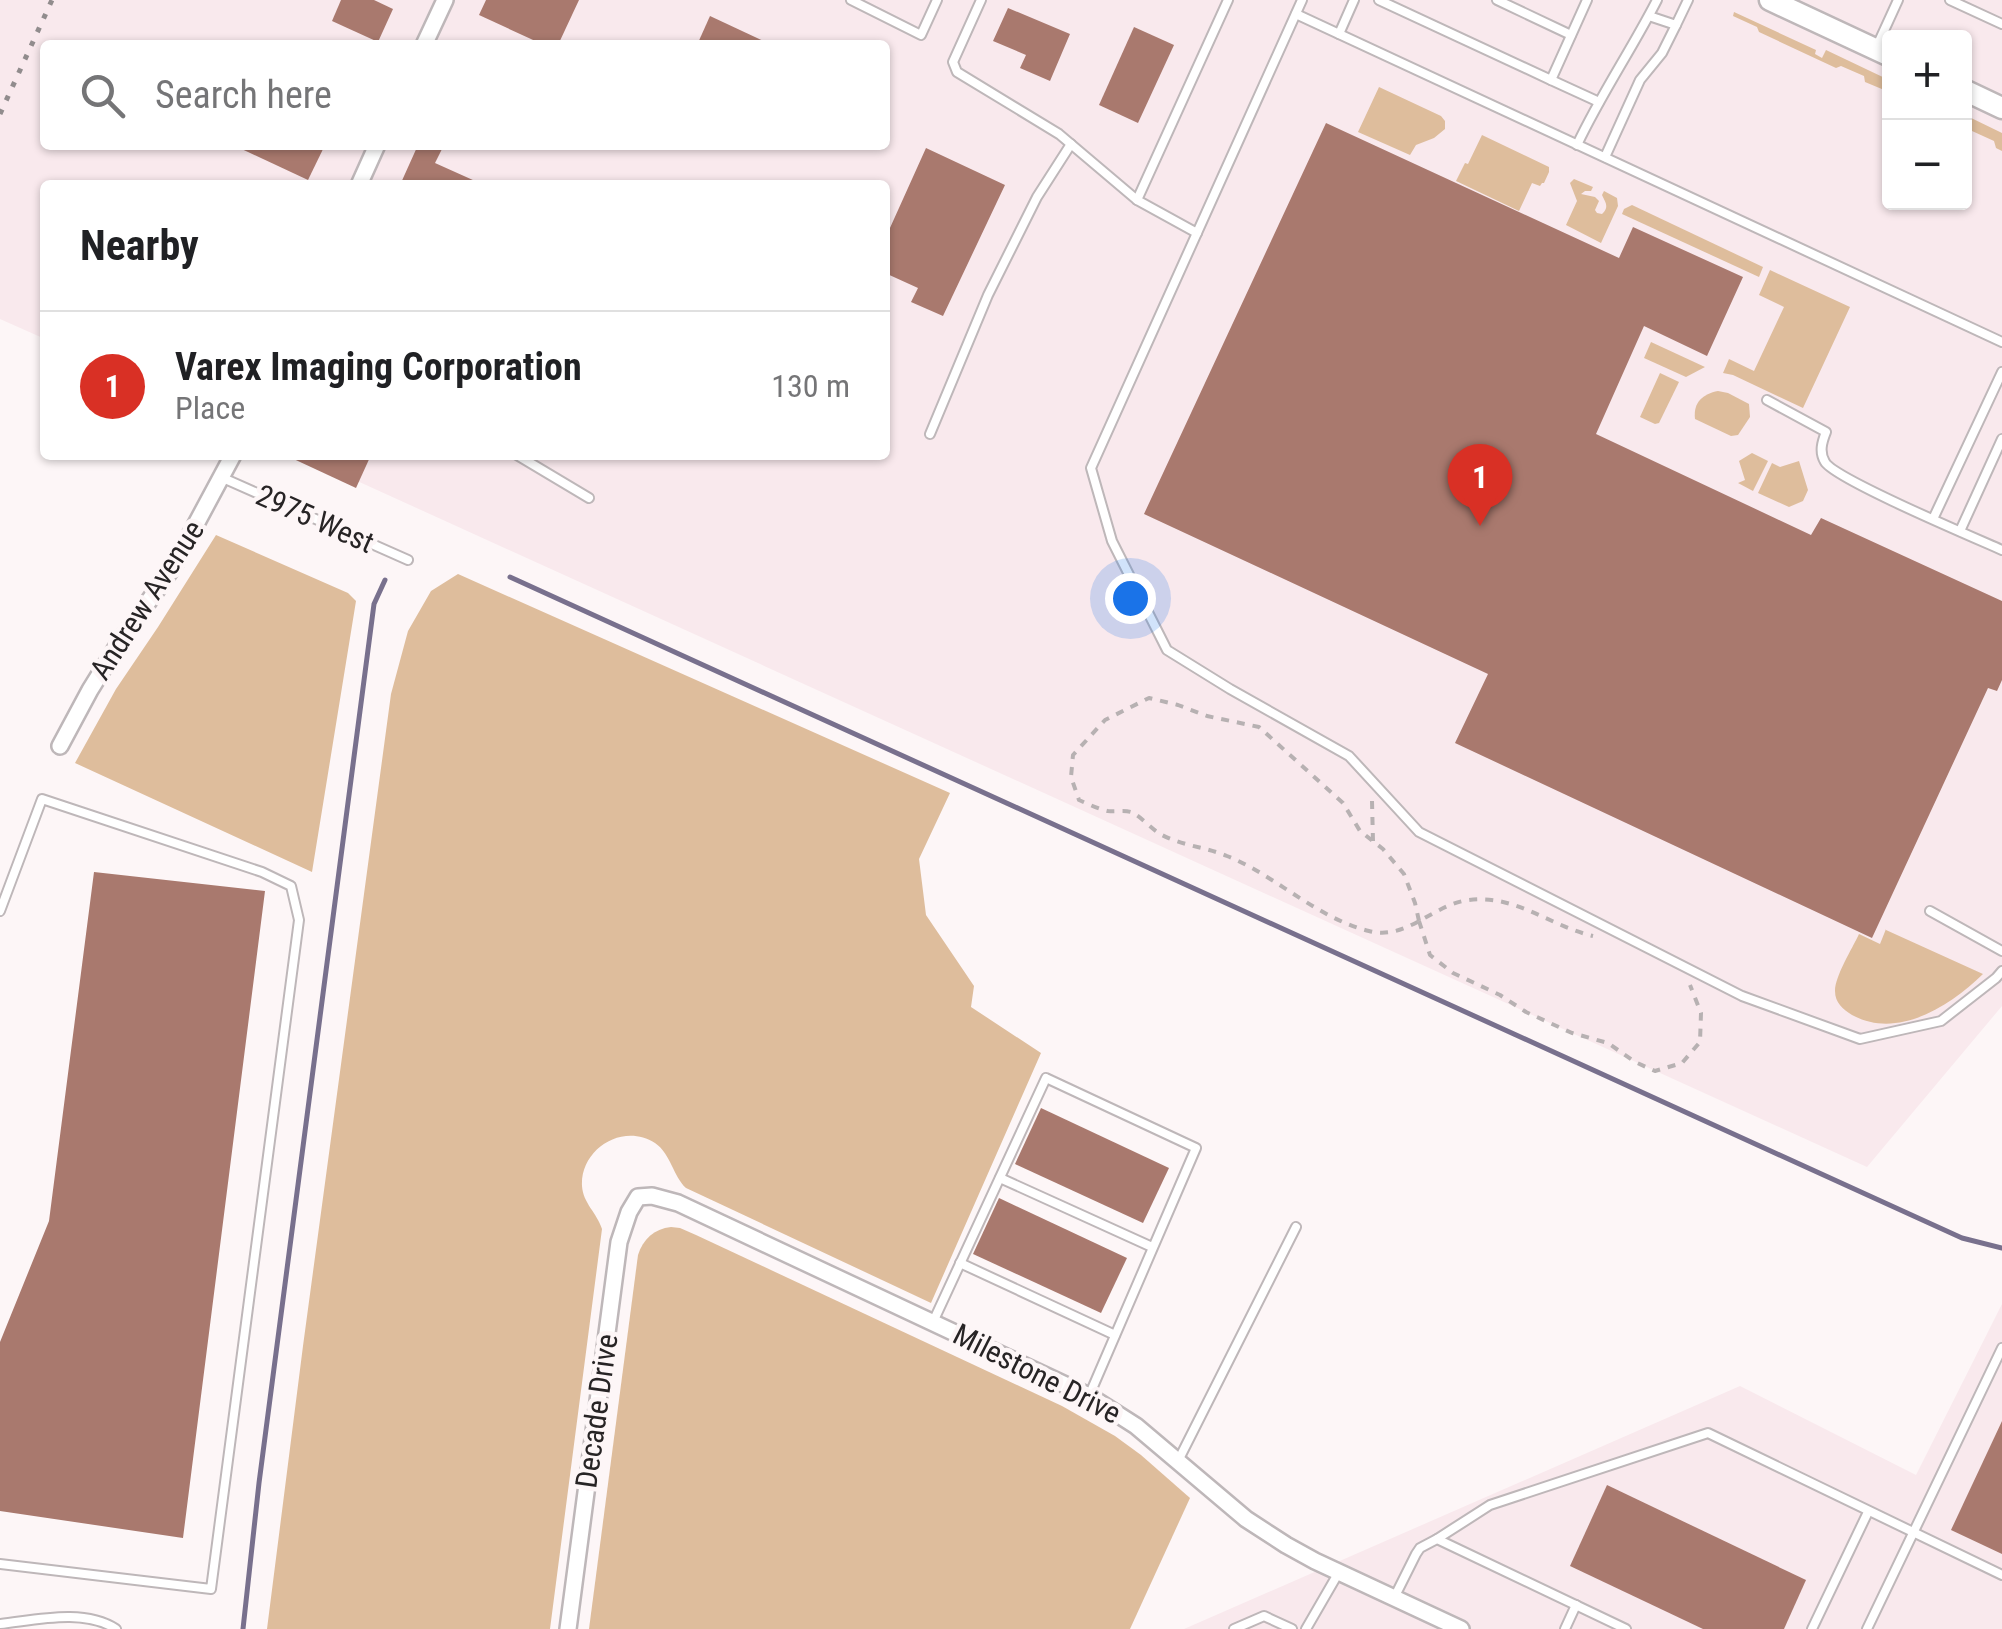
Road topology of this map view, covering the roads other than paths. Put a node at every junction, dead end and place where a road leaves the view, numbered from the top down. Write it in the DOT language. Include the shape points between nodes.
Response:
graph roads {
  1 [pos="445,0"];
  2 [pos="850,0"];
  3 [pos="937,0"];
  4 [pos="982,0"];
  5 [pos="1228,0"];
  6 [pos="1302,0"];
  7 [pos="1354,0"];
  8 [pos="1379,0"];
  9 [pos="1497,0"];
  10 [pos="1587,0"];
  11 [pos="1658,0"];
  12 [pos="1688,0"];
  13 [pos="1770,0"];
  14 [pos="1898,0"];
  15 [pos="1950,0"];
  16 [pos="1296,14"];
  17 [pos="1649,16"];
  18 [pos="2002,24"];
  19 [pos="1676,26"];
  20 [pos="1890,30"];
  21 [pos="1339,34"];
  22 [pos="1571,35"];
  23 [pos="426,40"];
  24 [pos="1882,53"];
  25 [pos="1550,80"];
  26 [pos="1972,94"];
  27 [pos="1600,102"];
  28 [pos="2002,108"];
  29 [pos="1070,144"];
  30 [pos="1578,144"];
  31 [pos="375,150"];
  32 [pos="1605,157"];
  33 [pos="360,180"];
  34 [pos="1137,200"];
  35 [pos="1197,232"];
  36 [pos="2002,342"];
  37 [pos="2002,372"];
  38 [pos="1767,400"];
  39 [pos="930,434"];
  40 [pos="2002,440"];
  41 [pos="231,460"];
  42 [pos="526,460"];
  43 [pos="222,478"];
  44 [pos="588,498"];
  45 [pos="1934,518"];
  46 [pos="1960,531"];
  47 [pos="2000,549"];
  48 [pos="408,560"];
  49 [pos="60,746"];
  50 [pos="1930,911"];
  51 [pos="0,912"];
  52 [pos="2002,950"];
  53 [pos="2002,971"];
  54 [pos="1000,1178"];
  55 [pos="638,1197"];
  56 [pos="1296,1228"];
  57 [pos="1152,1247"];
  58 [pos="960,1263"];
  59 [pos="933,1322"];
  60 [pos="1115,1334"];
  61 [pos="2002,1348"];
  62 [pos="1088,1396"];
  63 [pos="1178,1461"];
  64 [pos="1868,1512"];
  65 [pos="1912,1533"];
  66 [pos="1437,1539"];
  67 [pos="0,1564"];
  68 [pos="1338,1572"];
  69 [pos="2002,1575"];
  70 [pos="1394,1598"];
  71 [pos="1576,1605"];
  72 [pos="0,1624"];
  73 [pos="1270,1624"];
  74 [pos="116,1629"];
  75 [pos="568,1629"];
  76 [pos="1234,1629"];
  77 [pos="1292,1629"];
  78 [pos="1306,1629"];
  79 [pos="1461,1629"];
  80 [pos="1565,1629"];
  81 [pos="1626,1629"];
  82 [pos="1812,1629"];
  83 [pos="1867,1629"];
  1 -- 23 [label="street"];
  2 -- 3 [label="lane" via="921,35"];
  4 -- 29 [label="lane" via="952,62 957,72"];
  5 -- 34 [label="lane"];
  6 -- 16 [label="lane"];
  7 -- 21 [label="lane"];
  8 -- 25 [label="lane"];
  9 -- 22 [label="lane"];
  10 -- 22 [label="lane"];
  11 -- 17 [label="lane"];
  12 -- 19 [label="lane"];
  13 -- 24 [label="main road"];
  14 -- 20 [label="lane"];
  15 -- 18 [label="lane"];
  16 -- 21 [label="lane"];
  16 -- 35 [label="lane"];
  17 -- 19 [label="lane"];
  17 -- 27 [label="lane"];
  19 -- 32 [label="lane" via="1640,80"];
  21 -- 30 [label="lane"];
  22 -- 25 [label="lane"];
  25 -- 27 [label="lane"];
  26 -- 28 [label="main road"];
  27 -- 30 [label="lane"];
  29 -- 34 [label="lane"];
  29 -- 39 [label="lane" via="996,278"];
  30 -- 32 [label="lane"];
  31 -- 33 [label="street"];
  32 -- 36 [label="lane"];
  34 -- 35 [label="lane"];
  35 -- 53 [label="lane" via="1091,468 1112,541 1166,650 1350,756 1419,832 1742,996 1860,1040 1941,1021"];
  37 -- 45 [label="lane"];
  38 -- 45 [label="lane" via="1826,432 1822,451 1831,468"];
  40 -- 46 [label="lane"];
  41 -- 43 [label="street, Andrew Avenue"];
  42 -- 44 [label="lane"];
  43 -- 48 [label="lane, 2975 West"];
  43 -- 49 [label="street, Andrew Avenue"];
  45 -- 46 [label="lane"];
  46 -- 47 [label="lane"];
  50 -- 52 [label="lane"];
  51 -- 67 [label="lane" via="42,799 262,872 290,886 299,920 210,1588"];
  54 -- 57 [label="lane"];
  54 -- 57 [label="lane" via="1046,1078 1196,1148"];
  54 -- 58 [label="lane"];
  55 -- 59 [label="street, Milestone Drive" via="678,1203"];
  55 -- 75 [label="street, Decade Drive" via="619,1242"];
  56 -- 63 [label="lane"];
  57 -- 60 [label="lane"];
  58 -- 59 [label="lane"];
  58 -- 60 [label="lane"];
  59 -- 62 [label="street, Milestone Drive"];
  60 -- 62 [label="lane"];
  61 -- 65 [label="lane"];
  62 -- 63 [label="street, Milestone Drive"];
  63 -- 68 [label="street, Milestone Drive" via="1246,1520"];
  64 -- 65 [label="lane"];
  64 -- 66 [label="lane" via="1708,1434 1490,1505"];
  64 -- 82 [label="lane"];
  65 -- 69 [label="lane"];
  65 -- 83 [label="lane"];
  66 -- 70 [label="lane" via="1420,1548"];
  66 -- 71 [label="lane"];
  68 -- 70 [label="street, Milestone Drive"];
  68 -- 78 [label="lane"];
  70 -- 79 [label="street, Milestone Drive"];
  71 -- 80 [label="lane"];
  71 -- 81 [label="lane"];
  72 -- 74 [label="lane" via="78,1618"];
  73 -- 76 [label="lane" via="1264,1616"];
  73 -- 77 [label="lane"];
}
